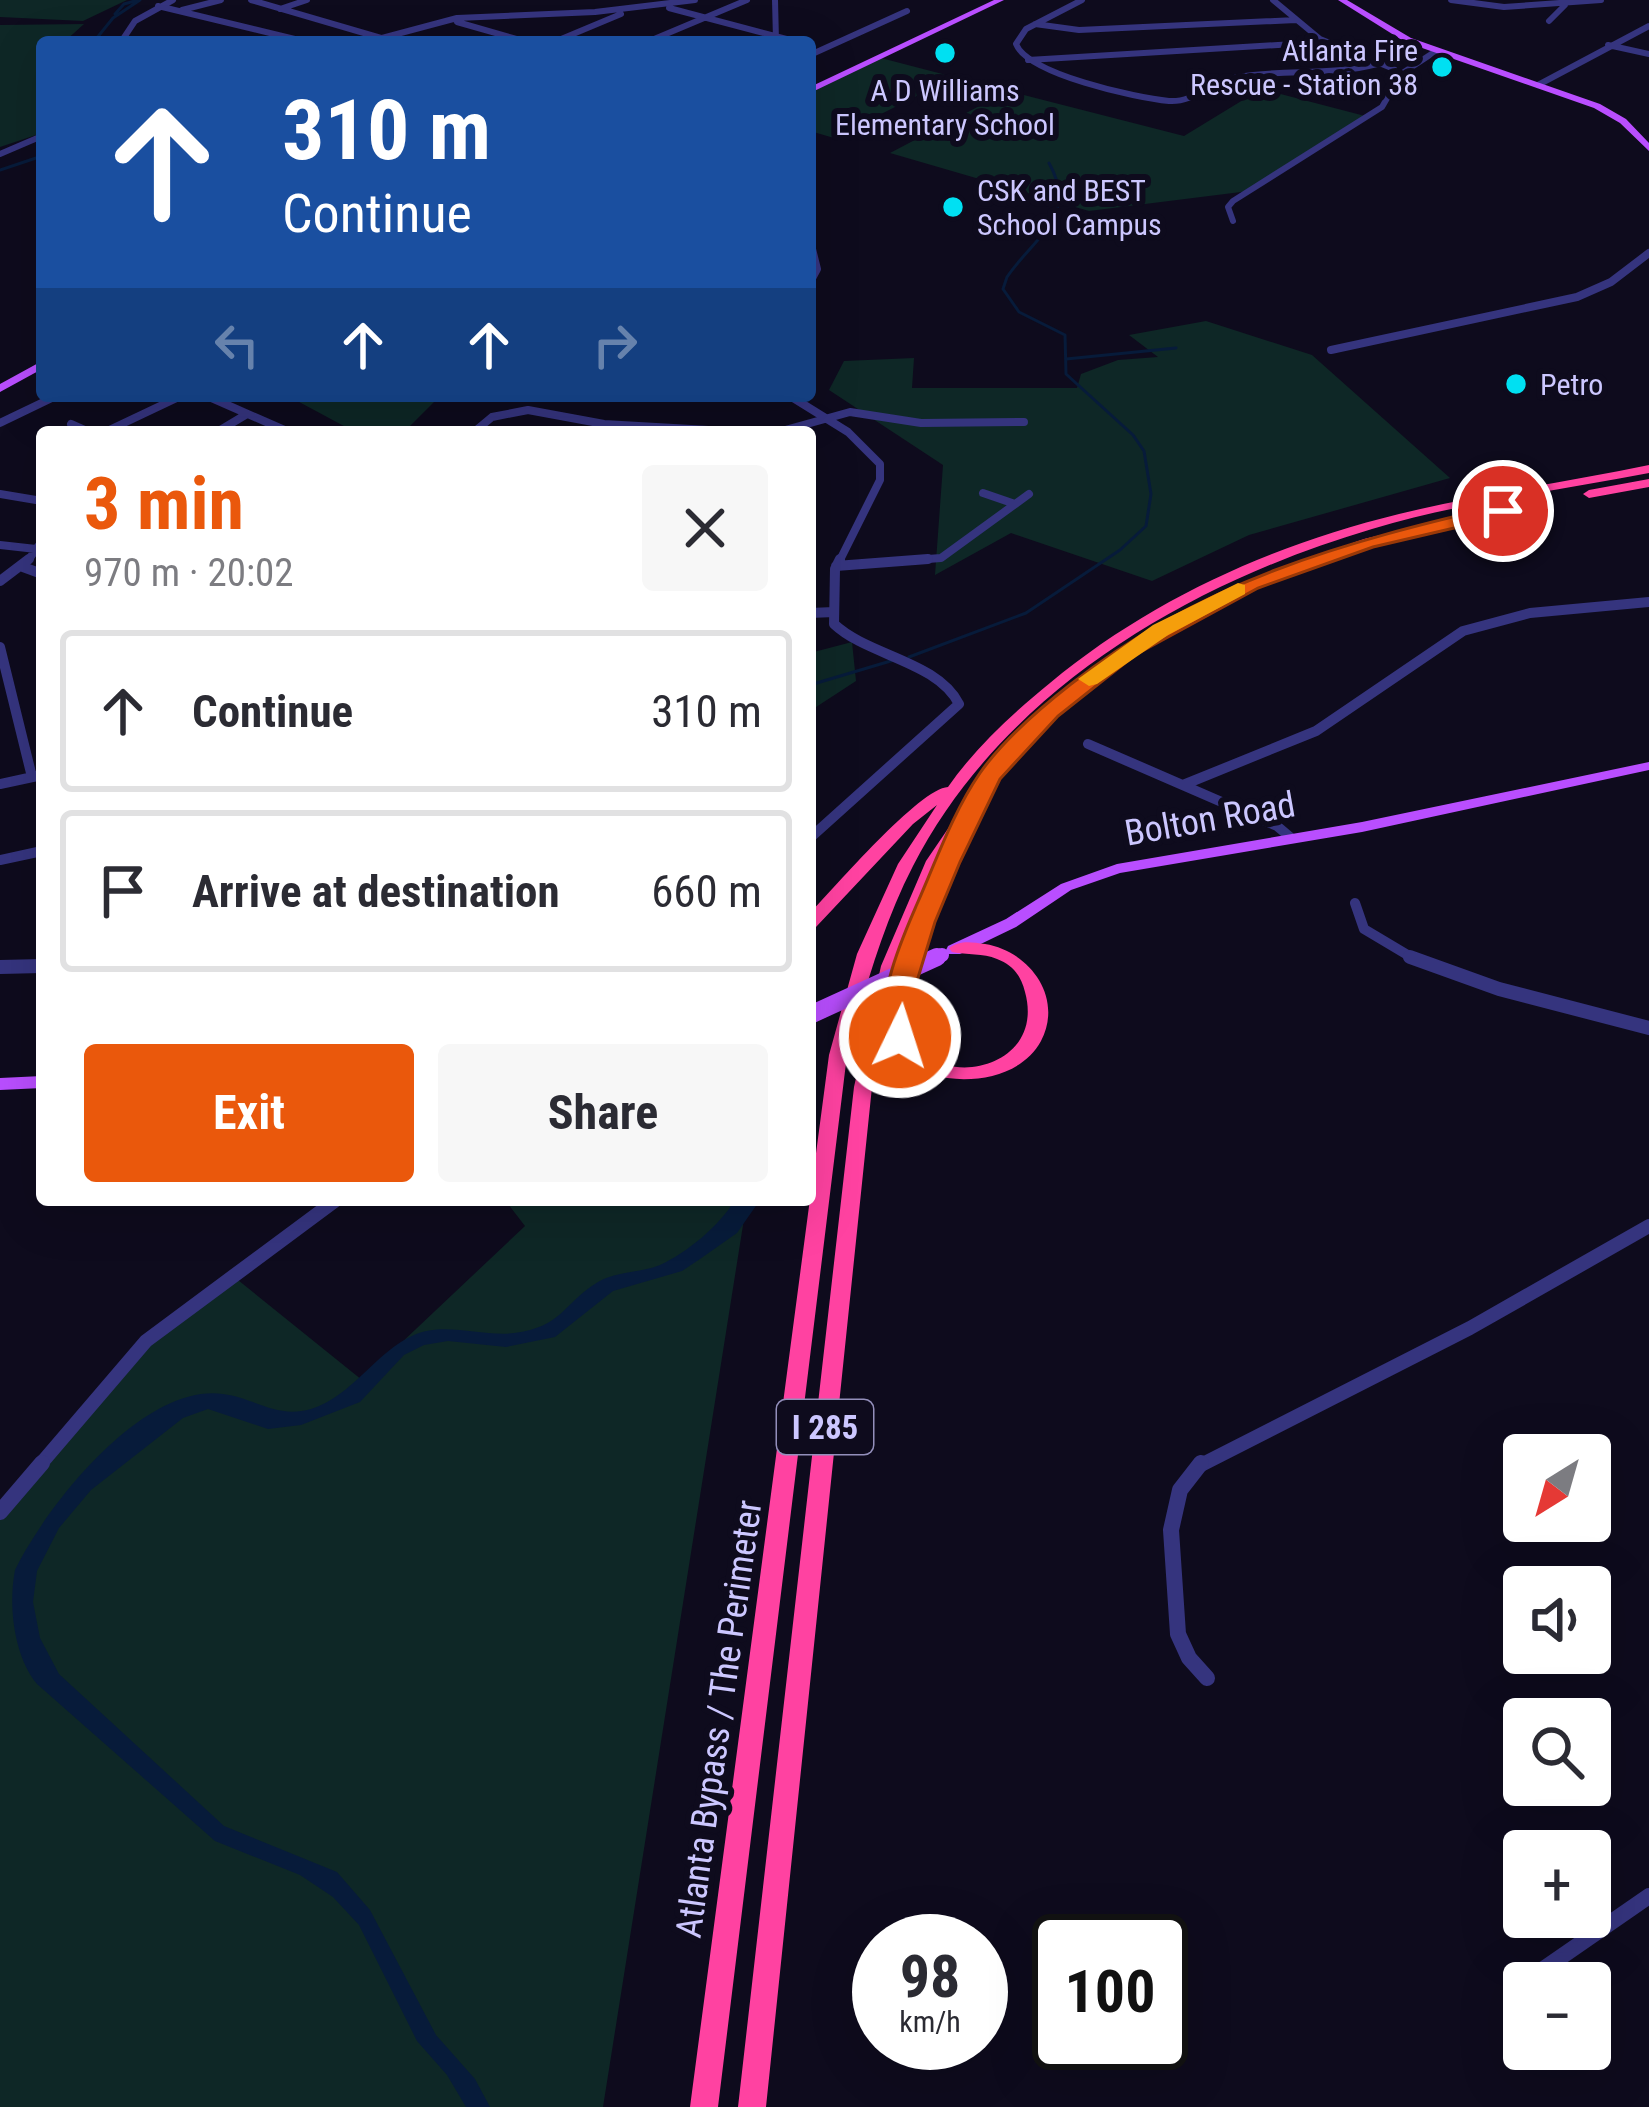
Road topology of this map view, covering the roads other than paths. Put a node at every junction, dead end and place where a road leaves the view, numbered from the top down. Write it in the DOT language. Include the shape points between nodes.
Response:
graph roads {
  1 [pos="173,0"];
  2 [pos="221,0"];
  3 [pos="251,0"];
  4 [pos="307,0"];
  5 [pos="639,0"];
  6 [pos="694,0"];
  7 [pos="747,0"];
  8 [pos="775,0"];
  9 [pos="1000,0"];
  10 [pos="1082,0"];
  11 [pos="1273,0"];
  12 [pos="1342,0"];
  13 [pos="1451,0"];
  14 [pos="1601,0"];
  15 [pos="596,1"];
  16 [pos="658,5"];
  17 [pos="1565,5"];
  18 [pos="158,6"];
  19 [pos="632,8"];
  20 [pos="280,9"];
  21 [pos="908,10"];
  22 [pos="179,11"];
  23 [pos="595,12"];
  24 [pos="706,18"];
  25 [pos="450,20"];
  26 [pos="1297,20"];
  27 [pos="1550,21"];
  28 [pos="1034,24"];
  29 [pos="1649,26"];
  30 [pos="125,36"];
  31 [pos="283,36"];
  32 [pos="375,36"];
  33 [pos="390,36"];
  34 [pos="506,36"];
  35 [pos="568,36"];
  36 [pos="662,36"];
  37 [pos="766,36"];
  38 [pos="776,36"];
  39 [pos="1326,42"];
  40 [pos="1607,45"];
  41 [pos="816,47"];
  42 [pos="824,49"];
  43 [pos="1436,51"];
  44 [pos="816,52"];
  45 [pos="1649,54"];
  46 [pos="1027,60"];
  47 [pos="1377,64"];
  48 [pos="1394,69"];
  49 [pos="1538,85"];
  50 [pos="816,87"];
  51 [pos="36,139"];
  52 [pos="1647,142"];
  53 [pos="0,151"];
  54 [pos="1233,221"];
  55 [pos="1649,253"];
  56 [pos="1331,350"];
  57 [pos="36,368"];
  58 [pos="0,389"];
  59 [pos="44,402"];
  60 [pos="168,402"];
  61 [pos="221,402"];
  62 [pos="800,402"];
  63 [pos="248,414"];
  64 [pos="826,418"];
  65 [pos="1024,422"];
  66 [pos="0,423"];
  67 [pos="70,424"];
  68 [pos="75,426"];
  69 [pos="118,426"];
  70 [pos="227,426"];
  71 [pos="275,426"];
  72 [pos="481,426"];
  73 [pos="637,426"];
  74 [pos="799,426"];
  75 [pos="1649,480"];
  76 [pos="983,493"];
  77 [pos="0,494"];
  78 [pos="1028,494"];
  79 [pos="36,500"];
  80 [pos="1015,504"];
  81 [pos="36,544"];
  82 [pos="0,545"];
  83 [pos="36,548"];
  84 [pos="836,566"];
  85 [pos="22,567"];
  86 [pos="36,572"];
  87 [pos="0,581"];
  88 [pos="1649,602"];
  89 [pos="834,612"];
  90 [pos="816,613"];
  91 [pos="0,647"];
  92 [pos="1088,744"];
  93 [pos="1649,766"];
  94 [pos="36,773"];
  95 [pos="36,776"];
  96 [pos="990,776"];
  97 [pos="958,781"];
  98 [pos="0,784"];
  99 [pos="1183,785"];
  100 [pos="816,833"];
  101 [pos="1289,837"];
  102 [pos="36,852"];
  103 [pos="0,860"];
  104 [pos="1355,903"];
  105 [pos="816,917"];
  106 [pos="950,952"];
  107 [pos="36,966"];
  108 [pos="0,967"];
  109 [pos="816,1012"];
  110 [pos="1649,1028"];
  111 [pos="36,1082"];
  112 [pos="0,1084"];
  113 [pos="329,1206"];
  114 [pos="1649,1226"];
  115 [pos="0,1512"];
  116 [pos="1208,1678"];
  117 [pos="1649,1896"];
  118 [pos="1554,1962"];
  119 [pos="704,2107"];
  120 [pos="752,2107"];
  1 -- 18 [label="street"];
  2 -- 22 [label="street"];
  3 -- 20 [label="street"];
  4 -- 20 [label="street"];
  5 -- 16 [label="street"];
  6 -- 16 [label="street"];
  7 -- 24 [label="street"];
  8 -- 38 [label="street"];
  9 -- 50 [label="main road"];
  10 -- 28 [label="street"];
  11 -- 26 [label="street"];
  12 -- 43 [label="main road"];
  13 -- 17 [label="street"];
  14 -- 17 [label="street"];
  15 -- 23 [label="street"];
  16 -- 19 [label="street"];
  16 -- 24 [label="street"];
  17 -- 27 [label="street"];
  18 -- 22 [label="street"];
  18 -- 30 [label="street"];
  19 -- 23 [label="street"];
  19 -- 35 [label="street"];
  20 -- 32 [label="street"];
  21 -- 42 [label="street"];
  22 -- 31 [label="street"];
  23 -- 25 [label="street"];
  24 -- 36 [label="street"];
  24 -- 37 [label="street"];
  25 -- 33 [label="street"];
  25 -- 34 [label="street"];
  26 -- 28 [label="street" via="1079,30"];
  26 -- 39 [label="street"];
  28 -- 46 [label="street" via="1017,40"];
  29 -- 40 [label="street"];
  39 -- 46 [label="street"];
  39 -- 47 [label="street"];
  40 -- 45 [label="street"];
  40 -- 49 [label="street"];
  41 -- 42 [label="street"];
  42 -- 44 [label="street"];
  43 -- 49 [label="main road"];
  43 -- 54 [label="street" via="1401,74 1385,105 1233,201"];
  46 -- 47 [label="street" via="1169,101 1233,78 1328,75"];
  47 -- 48 [label="street"];
  49 -- 52 [label="main road" via="1611,113"];
  51 -- 53 [label="street"];
  55 -- 56 [label="street" via="1598,290"];
  57 -- 58 [label="main road"];
  59 -- 66 [label="street"];
  60 -- 69 [label="street"];
  61 -- 63 [label="street"];
  62 -- 64 [label="street"];
  63 -- 70 [label="street"];
  63 -- 71 [label="street"];
  64 -- 65 [label="street" via="850,412 921,423"];
  64 -- 74 [label="street"];
  64 -- 84 [label="street" via="876,456 882,473"];
  67 -- 68 [label="street"];
  72 -- 73 [label="street" via="528,410"];
  75 -- 96 [label="highway, Atlanta Bypass / The Perimeter / I 285" via="1416,528 1250,584 1106,666"];
  75 -- 97 [label="highway, Atlanta Bypass / The Perimeter / I 285" via="1370,526 1211,585 1074,667"];
  76 -- 80 [label="street"];
  77 -- 79 [label="street"];
  78 -- 80 [label="street"];
  80 -- 84 [label="street" via="941,557"];
  81 -- 82 [label="street"];
  83 -- 85 [label="street"];
  84 -- 89 [label="street"];
  85 -- 86 [label="street"];
  85 -- 87 [label="street"];
  88 -- 99 [label="street" via="1530,613 1463,631 1316,731"];
  89 -- 90 [label="street"];
  89 -- 100 [label="street" via="842,633 950,686 959,704"];
  91 -- 94 [label="street"];
  92 -- 99 [label="street"];
  93 -- 101 [label="main road, Bolton Road"];
  95 -- 98 [label="street"];
  96 -- 106 [label="highway" via="922,922 897,1012 900,1037 917,1059 953,1073 993,1071 1031,1041 1036,993 1011,958"];
  96 -- 120 [label="highway, Atlanta Bypass / The Perimeter / I 285" via="915,896 869,1042"];
  97 -- 105 [label="highway" via="907,821"];
  97 -- 119 [label="highway, Atlanta Bypass / The Perimeter / I 285" via="889,892 838,1055"];
  99 -- 101 [label="street"];
  101 -- 106 [label="main road, Bolton Road" via="1095,874"];
  102 -- 103 [label="street"];
  104 -- 110 [label="street" via="1366,931 1429,964"];
  106 -- 109 [label="main road, Bolton Road, bridge"];
  107 -- 108 [label="street"];
  111 -- 112 [label="main road"];
  113 -- 115 [label="street" via="146,1341"];
  114 -- 116 [label="street" via="1470,1328 1203,1461 1180,1490 1171,1530 1178,1634"];
  117 -- 118 [label="street"];
}
